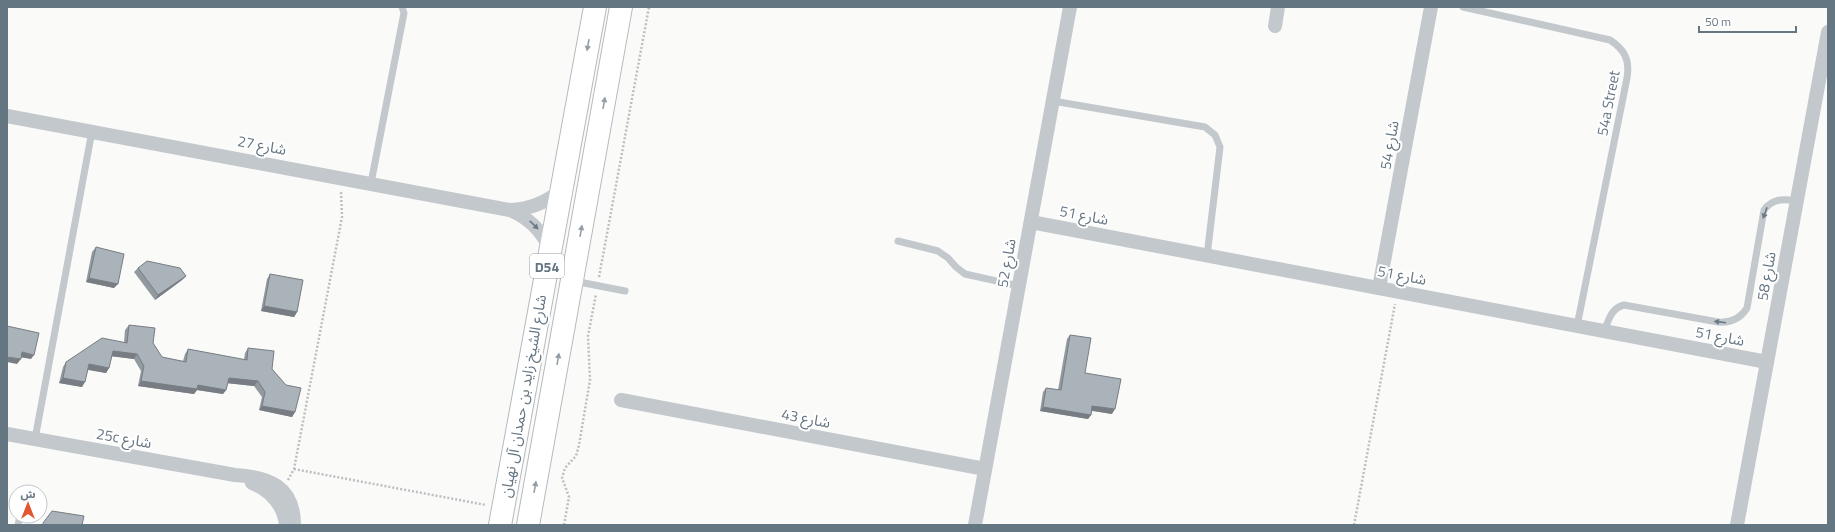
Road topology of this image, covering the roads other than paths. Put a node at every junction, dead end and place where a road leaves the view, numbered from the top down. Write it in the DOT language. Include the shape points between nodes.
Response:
graph roads {
  1 [pos="402,7"];
  2 [pos="595,7"];
  3 [pos="621,7"];
  4 [pos="1070,7"];
  5 [pos="1278,7"];
  6 [pos="1431,7"];
  7 [pos="1463,7"];
  8 [pos="1275,26"];
  9 [pos="1828,32"];
  10 [pos="1053,101"];
  11 [pos="7,116"];
  12 [pos="92,131"];
  13 [pos="371,183"];
  14 [pos="561,190"];
  15 [pos="1797,201"];
  16 [pos="510,210"];
  17 [pos="1030,222"];
  18 [pos="898,241"];
  19 [pos="550,249"];
  20 [pos="1207,256"];
  21 [pos="572,281"];
  22 [pos="1019,286"];
  23 [pos="1379,288"];
  24 [pos="625,290"];
  25 [pos="1577,326"];
  26 [pos="1604,331"];
  27 [pos="1767,362"];
  28 [pos="621,400"];
  29 [pos="7,434"];
  30 [pos="35,439"];
  31 [pos="985,469"];
  32 [pos="283,499"];
  33 [pos="501,517"];
  34 [pos="286,525"];
  35 [pos="294,525"];
  36 [pos="528,525"];
  37 [pos="975,525"];
  38 [pos="1737,525"];
  1 -- 13 [label="lane" via="404,13"];
  2 -- 14 [label="main road, شارع الشيخ زايد بن حمدان آل نهيان / D54, one-way"];
  21 -- 3 [label="main road, شارع الشيخ زايد بن حمدان آل نهيان / D54, one-way"];
  4 -- 10 [label="street, شارع 52"];
  5 -- 8 [label="street"];
  6 -- 23 [label="street, شارع 54"];
  7 -- 25 [label="lane, 54a Street" via="1610,40 1620,46 1626,56 1629,67"];
  9 -- 15 [label="street, شارع 58"];
  10 -- 17 [label="street, شارع 52"];
  10 -- 20 [label="lane" via="1205,127 1215,135 1220,147"];
  11 -- 12 [label="street, شارع 27"];
  12 -- 13 [label="street, شارع 27"];
  12 -- 30 [label="lane"];
  13 -- 16 [label="street, شارع 27"];
  14 -- 16 [label="street, شارع 27" via="538,205"];
  14 -- 19 [label="main road, شارع الشيخ زايد بن حمدان آل نهيان / D54"];
  15 -- 26 [label="lane, one-way" via="1777,200 1764,210 1747,308 1735,320 1727,323 1718,322 1624,305 1614,310"];
  15 -- 27 [label="street, شارع 58"];
  16 -- 19 [label="street, شارع 27, one-way" via="534,225"];
  17 -- 20 [label="street, شارع 51"];
  17 -- 22 [label="street, شارع 52"];
  18 -- 22 [label="lane" via="938,251 964,274"];
  19 -- 33 [label="main road, شارع الشيخ زايد بن حمدان آل نهيان / D54"];
  20 -- 23 [label="street, شارع 51"];
  21 -- 24 [label="lane"];
  36 -- 21 [label="main road, شارع الشيخ زايد بن حمدان آل نهيان / D54, one-way"];
  22 -- 31 [label="street, شارع 52"];
  23 -- 25 [label="street, شارع 51"];
  25 -- 26 [label="street, شارع 51"];
  26 -- 27 [label="street, شارع 51"];
  27 -- 38 [label="street, شارع 58"];
  28 -- 31 [label="street, شارع 43"];
  29 -- 30 [label="street, 25c شارع"];
  30 -- 32 [label="street, 25c شارع" via="235,475"];
  31 -- 37 [label="street, شارع 52"];
  32 -- 34 [label="street"];
  32 -- 35 [label="street" via="293,510"];
}
